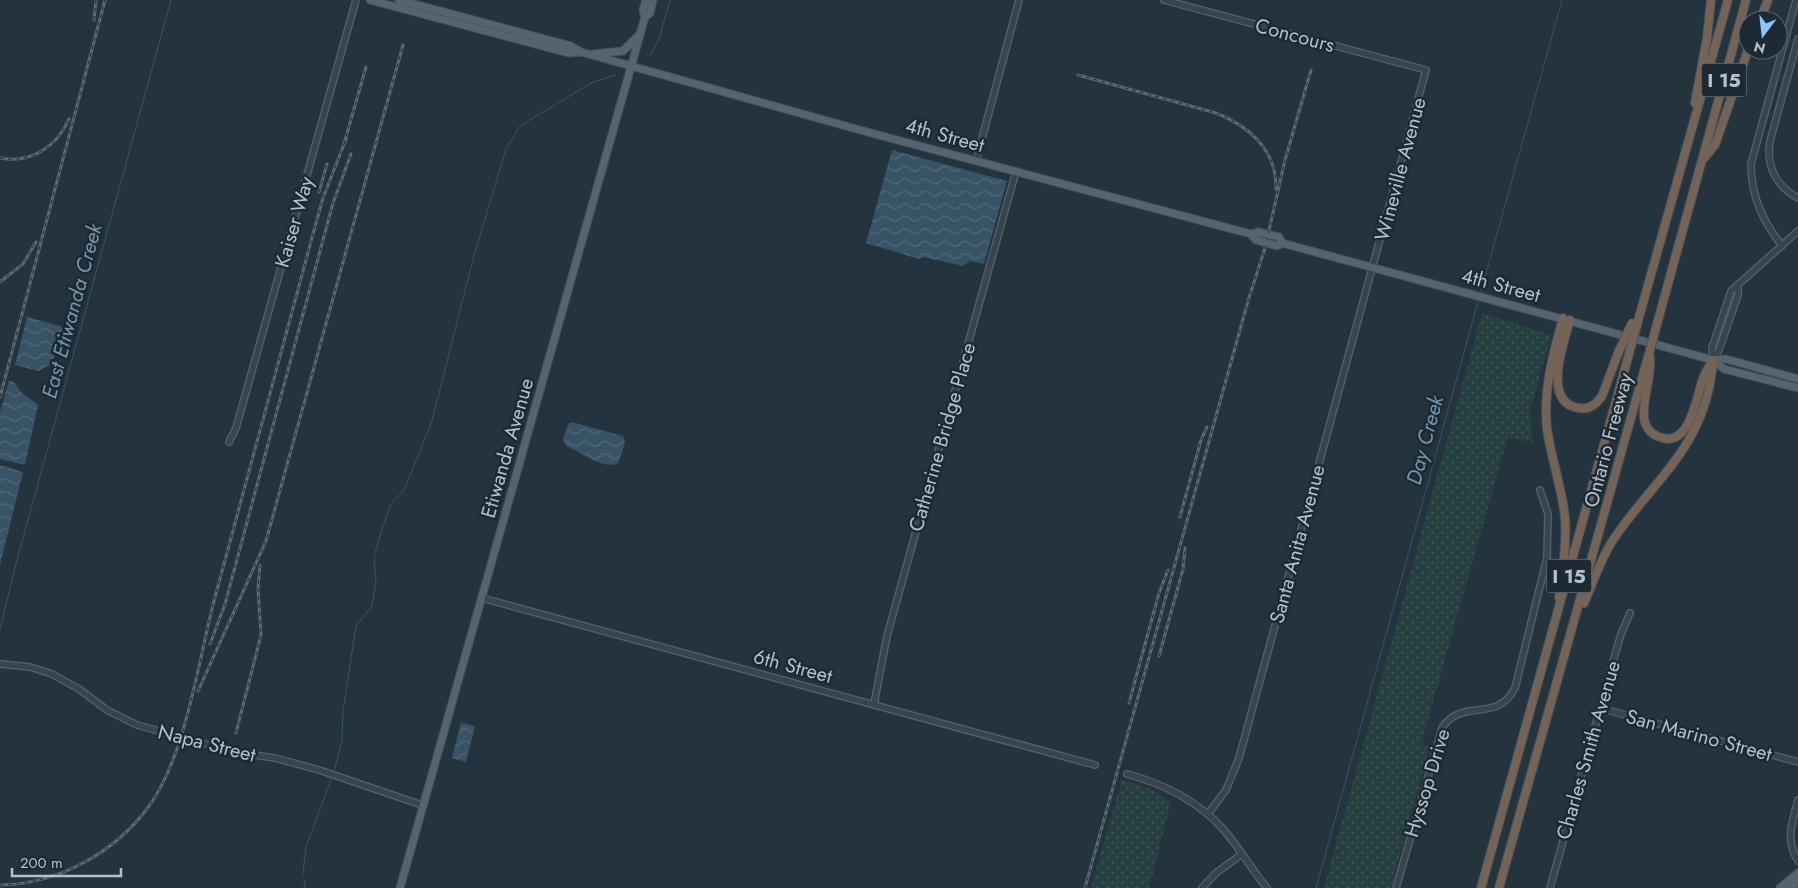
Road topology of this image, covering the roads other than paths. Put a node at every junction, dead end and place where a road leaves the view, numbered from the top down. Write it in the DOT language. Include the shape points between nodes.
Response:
graph roads {
  1 [pos="356,0"];
  2 [pos="370,0"];
  3 [pos="399,0"];
  4 [pos="646,0"];
  5 [pos="654,0"];
  6 [pos="1019,0"];
  7 [pos="1164,0"];
  8 [pos="1711,0"];
  9 [pos="1728,0"];
  10 [pos="1746,0"];
  11 [pos="1796,0"];
  12 [pos="1184,3"];
  13 [pos="645,17"];
  14 [pos="640,34"];
  15 [pos="1798,39"];
  16 [pos="580,52"];
  17 [pos="590,55"];
  18 [pos="1745,60"];
  19 [pos="631,66"];
  20 [pos="1426,70"];
  21 [pos="1689,140"];
  22 [pos="1702,160"];
  23 [pos="976,161"];
  24 [pos="1016,172"];
  25 [pos="1798,198"];
  26 [pos="1798,231"];
  27 [pos="1782,246"];
  28 [pos="1374,268"];
  29 [pos="1567,319"];
  30 [pos="1635,322"];
  31 [pos="1649,360"];
  32 [pos="1713,360"];
  33 [pos="1798,379"];
  34 [pos="1798,388"];
  35 [pos="229,442"];
  36 [pos="1540,490"];
  37 [pos="482,598"];
  38 [pos="1630,613"];
  39 [pos="1556,625"];
  40 [pos="1573,630"];
  41 [pos="0,664"];
  42 [pos="874,704"];
  43 [pos="1600,708"];
  44 [pos="1798,762"];
  45 [pos="1095,765"];
  46 [pos="1127,774"];
  47 [pos="1798,800"];
  48 [pos="422,805"];
  49 [pos="1208,814"];
  50 [pos="1242,854"];
  51 [pos="1798,861"];
  52 [pos="1798,873"];
  53 [pos="1798,881"];
  54 [pos="400,888"];
  55 [pos="1202,888"];
  56 [pos="1266,888"];
  57 [pos="1396,888"];
  58 [pos="1482,888"];
  59 [pos="1499,888"];
  60 [pos="1550,888"];
  61 [pos="1780,888"];
  62 [pos="1790,888"];
  1 -- 35 [label="street, Kaiser Way" via="236,428"];
  2 -- 16 [label="main road" via="568,53"];
  3 -- 16 [label="main road" via="571,46"];
  4 -- 13 [label="main road, Etiwanda Avenue"];
  5 -- 13 [label="main road, Etiwanda Avenue" via="650,13"];
  6 -- 23 [label="street"];
  7 -- 12 [label="street, Concours"];
  8 -- 21 [label="highway"];
  9 -- 21 [label="highway, Ontario Freeway / I 15"];
  10 -- 22 [label="highway, Ontario Freeway / I 15"];
  11 -- 27 [label="street" via="1751,164 1760,215"];
  12 -- 20 [label="street, Concours"];
  13 -- 14 [label="main road, Etiwanda Avenue"];
  14 -- 17 [label="main road" via="620,52"];
  14 -- 19 [label="main road, Etiwanda Avenue"];
  15 -- 25 [label="street" via="1768,155 1779,183"];
  16 -- 17 [label="main road, 4th Street"];
  17 -- 19 [label="main road, 4th Street"];
  18 -- 22 [label="highway" via="1715,145"];
  19 -- 23 [label="main road, 4th Street"];
  19 -- 37 [label="main road, Etiwanda Avenue"];
  20 -- 28 [label="street, Wineville Avenue"];
  21 -- 30 [label="highway, Ontario Freeway / I 15"];
  22 -- 31 [label="highway, Ontario Freeway / I 15, bridge"];
  23 -- 24 [label="main road, 4th Street"];
  24 -- 28 [label="main road, 4th Street" via="1250,234 1258,232 1278,237 1282,243"];
  24 -- 42 [label="street, Catherine Bridge Place" via="887,636"];
  26 -- 27 [label="street"];
  27 -- 32 [label="street" via="1731,291 1712,348"];
  28 -- 29 [label="main road, 4th Street"];
  28 -- 49 [label="street, Santa Anita Avenue" via="1239,758 1226,790"];
  29 -- 30 [label="highway, bridge" via="1556,373 1561,394 1571,406 1584,408 1602,396 1619,351"];
  29 -- 32 [label="main road, 4th Street"];
  29 -- 39 [label="highway" via="1549,373 1546,406 1566,530"];
  30 -- 39 [label="highway, Ontario Freeway / I 15, bridge" via="1630,354"];
  31 -- 32 [label="highway" via="1644,420 1650,431 1667,438 1676,437 1686,427"];
  31 -- 40 [label="highway, Ontario Freeway / I 15"];
  32 -- 33 [label="main road, 4th Street" via="1726,359"];
  32 -- 34 [label="main road, 4th Street" via="1724,369"];
  32 -- 40 [label="highway" via="1698,426 1678,460 1614,538"];
  36 -- 57 [label="street, Hyssop Drive" via="1548,514 1547,558 1515,688 1502,705 1455,714 1442,728"];
  37 -- 42 [label="street, 6th Street"];
  37 -- 48 [label="main road, Etiwanda Avenue"];
  38 -- 43 [label="street, Charles Smith Avenue"];
  39 -- 58 [label="highway, Ontario Freeway / I 15"];
  40 -- 59 [label="highway, Ontario Freeway / I 15"];
  41 -- 48 [label="street, Napa Street" via="30,667 52,674 107,710 137,725 239,753 275,758 319,770"];
  42 -- 45 [label="street, 6th Street"];
  43 -- 44 [label="street, San Marino Street"];
  43 -- 60 [label="street, Charles Smith Avenue"];
  46 -- 49 [label="street" via="1170,789"];
  47 -- 51 [label="street" via="1790,840"];
  48 -- 54 [label="main road, Etiwanda Avenue"];
  49 -- 50 [label="street"];
  50 -- 55 [label="street"];
  50 -- 56 [label="street"];
  52 -- 61 [label="main road"];
  53 -- 62 [label="main road"];
}
